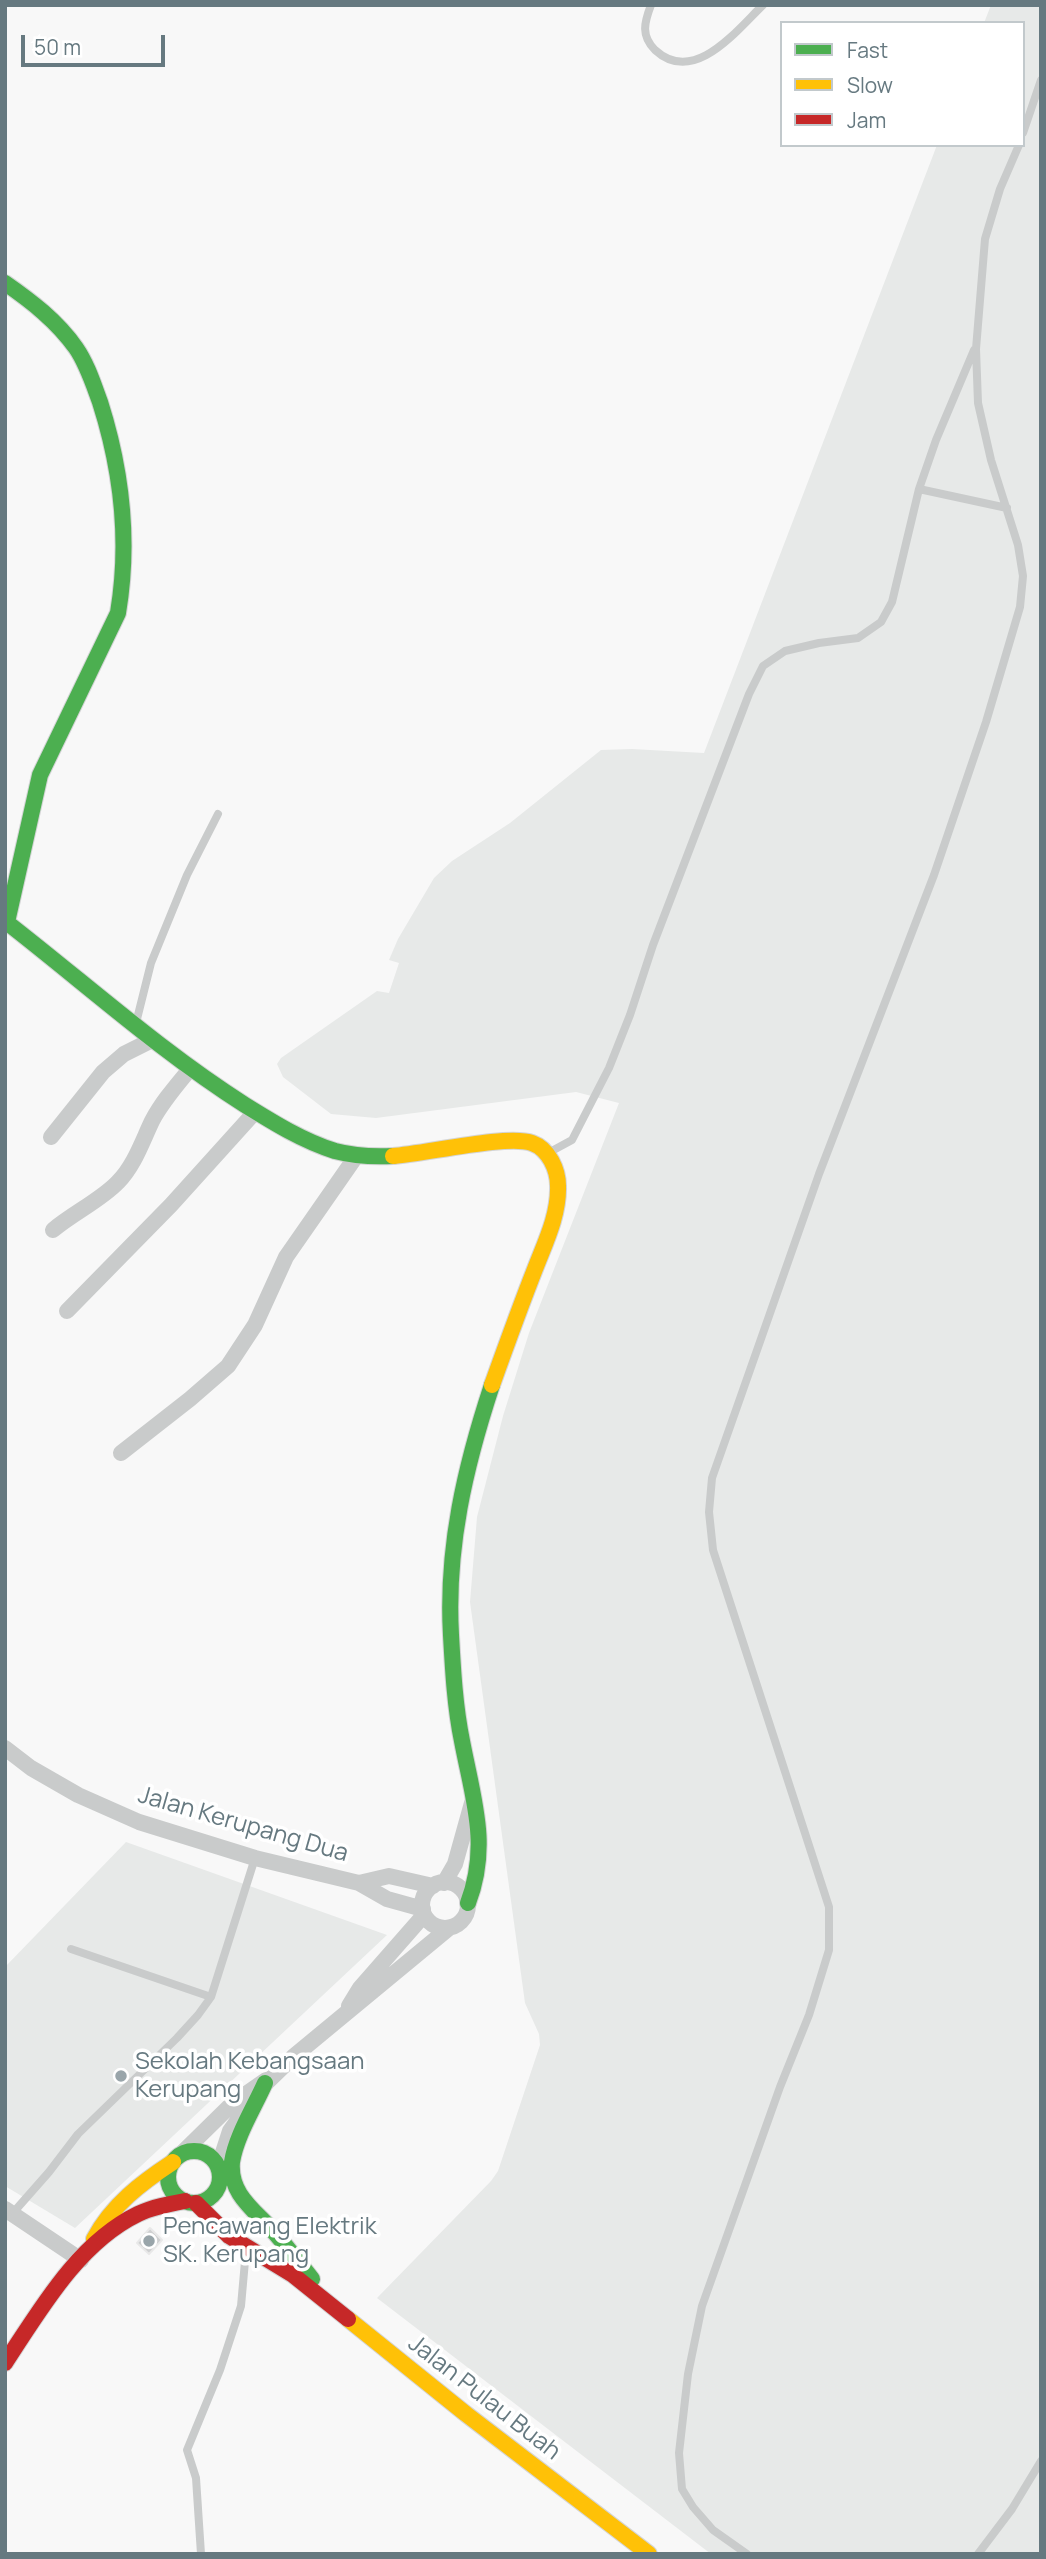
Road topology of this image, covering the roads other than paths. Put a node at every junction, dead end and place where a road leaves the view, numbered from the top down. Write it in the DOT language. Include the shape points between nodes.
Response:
graph roads {
  1 [pos="651,5"];
  2 [pos="763,5"];
  3 [pos="1041,80"];
  4 [pos="1025,127"];
  5 [pos="1018,147"];
  6 [pos="5,284"];
  7 [pos="977,344"];
  8 [pos="919,489"];
  9 [pos="1007,508"];
  10 [pos="218,814"];
  11 [pos="6,921"];
  12 [pos="135,1026"];
  13 [pos="152,1040"];
  14 [pos="190,1069"];
  15 [pos="255,1112"];
  16 [pos="51,1137"];
  17 [pos="547,1153"];
  18 [pos="357,1155"];
  19 [pos="53,1230"];
  20 [pos="67,1311"];
  21 [pos="121,1453"];
  22 [pos="5,1748"];
  23 [pos="474,1795"];
  24 [pos="256,1858"];
  25 [pos="359,1883"];
  26 [pos="438,1884"];
  27 [pos="468,1903"];
  28 [pos="423,1912"];
  29 [pos="449,1928"];
  30 [pos="71,1949"];
  31 [pos="211,1997"];
  32 [pos="342,2017"];
  33 [pos="271,2078"];
  34 [pos="176,2160"];
  35 [pos="218,2168"];
  36 [pos="219,2186"];
  37 [pos="190,2202"];
  38 [pos="150,2209"];
  39 [pos="9,2212"];
  40 [pos="229,2236"];
  41 [pos="246,2248"];
  42 [pos="85,2256"];
  43 [pos="293,2275"];
  44 [pos="339,2313"];
  45 [pos="5,2363"];
  46 [pos="1041,2461"];
  47 [pos="201,2554"];
  48 [pos="649,2554"];
  49 [pos="747,2554"];
  50 [pos="978,2554"];
  1 -- 2 [label="lane" via="645,26 647,42 665,59 682,63 720,47"];
  3 -- 4 [label="lane"];
  5 -- 7 [label="lane" via="985,239"];
  6 -- 11 [label="street" via="77,348 98,396 118,469 125,534 118,613 40,775"];
  7 -- 8 [label="lane"];
  7 -- 9 [label="lane" via="978,403"];
  8 -- 9 [label="lane"];
  8 -- 17 [label="lane" via="892,602 881,622 858,638 785,651 763,666 605,1077 572,1140"];
  9 -- 49 [label="lane" via="1023,576 1020,607 986,722 712,1478 713,1550 829,1907 830,1950 702,2306 688,2374 679,2453 682,2489 713,2530"];
  10 -- 12 [label="lane" via="151,963"];
  11 -- 12 [label="street"];
  12 -- 13 [label="street"];
  13 -- 14 [label="street"];
  13 -- 16 [label="street" via="124,1054 103,1072"];
  14 -- 15 [label="street"];
  14 -- 19 [label="street" via="153,1119 118,1183"];
  15 -- 18 [label="street" via="301,1138"];
  15 -- 20 [label="street"];
  17 -- 18 [label="street" via="531,1143 500,1142 421,1153"];
  17 -- 23 [label="street" via="556,1169 559,1191 479,1422 450,1564 452,1656 463,1751"];
  18 -- 21 [label="street" via="286,1258 256,1325 228,1366"];
  22 -- 24 [label="street, Jalan Kerupang Dua" via="31,1768 139,1822"];
  23 -- 26 [label="street" via="458,1854"];
  23 -- 27 [label="street" via="481,1843 475,1889"];
  24 -- 25 [label="street, Jalan Kerupang Dua"];
  24 -- 31 [label="lane"];
  25 -- 26 [label="street, Jalan Kerupang Dua" via="389,1876"];
  25 -- 28 [label="street, Jalan Kerupang Dua"];
  26 -- 27 [label="street" via="455,1884"];
  26 -- 28 [label="street" via="424,1898"];
  27 -- 29 [label="street" via="466,1917"];
  28 -- 29 [label="street" via="433,1925"];
  28 -- 32 [label="street"];
  29 -- 32 [label="street"];
  30 -- 31 [label="lane"];
  31 -- 39 [label="lane"];
  32 -- 33 [label="street"];
  33 -- 34 [label="street" via="233,2103"];
  33 -- 35 [label="street" via="230,2131"];
  33 -- 44 [label="street" via="236,2147 234,2186"];
  34 -- 35 [label="street" via="185,2153 201,2152"];
  34 -- 37 [label="street" via="169,2171 171,2189"];
  34 -- 42 [label="street" via="113,2211"];
  35 -- 36 [label="street"];
  36 -- 37 [label="street" via="210,2198"];
  36 -- 43 [label="street"];
  37 -- 38 [label="street"];
  37 -- 40 [label="street"];
  38 -- 40 [label="street" via="181,2213"];
  38 -- 42 [label="street" via="132,2217"];
  39 -- 42 [label="street"];
  40 -- 41 [label="street"];
  41 -- 43 [label="street"];
  41 -- 47 [label="lane" via="241,2306 187,2450 196,2478"];
  42 -- 45 [label="street"];
  43 -- 44 [label="street, Jalan Pulau Buah"];
  44 -- 48 [label="street, Jalan Pulau Buah"];
  46 -- 50 [label="lane"];
}
